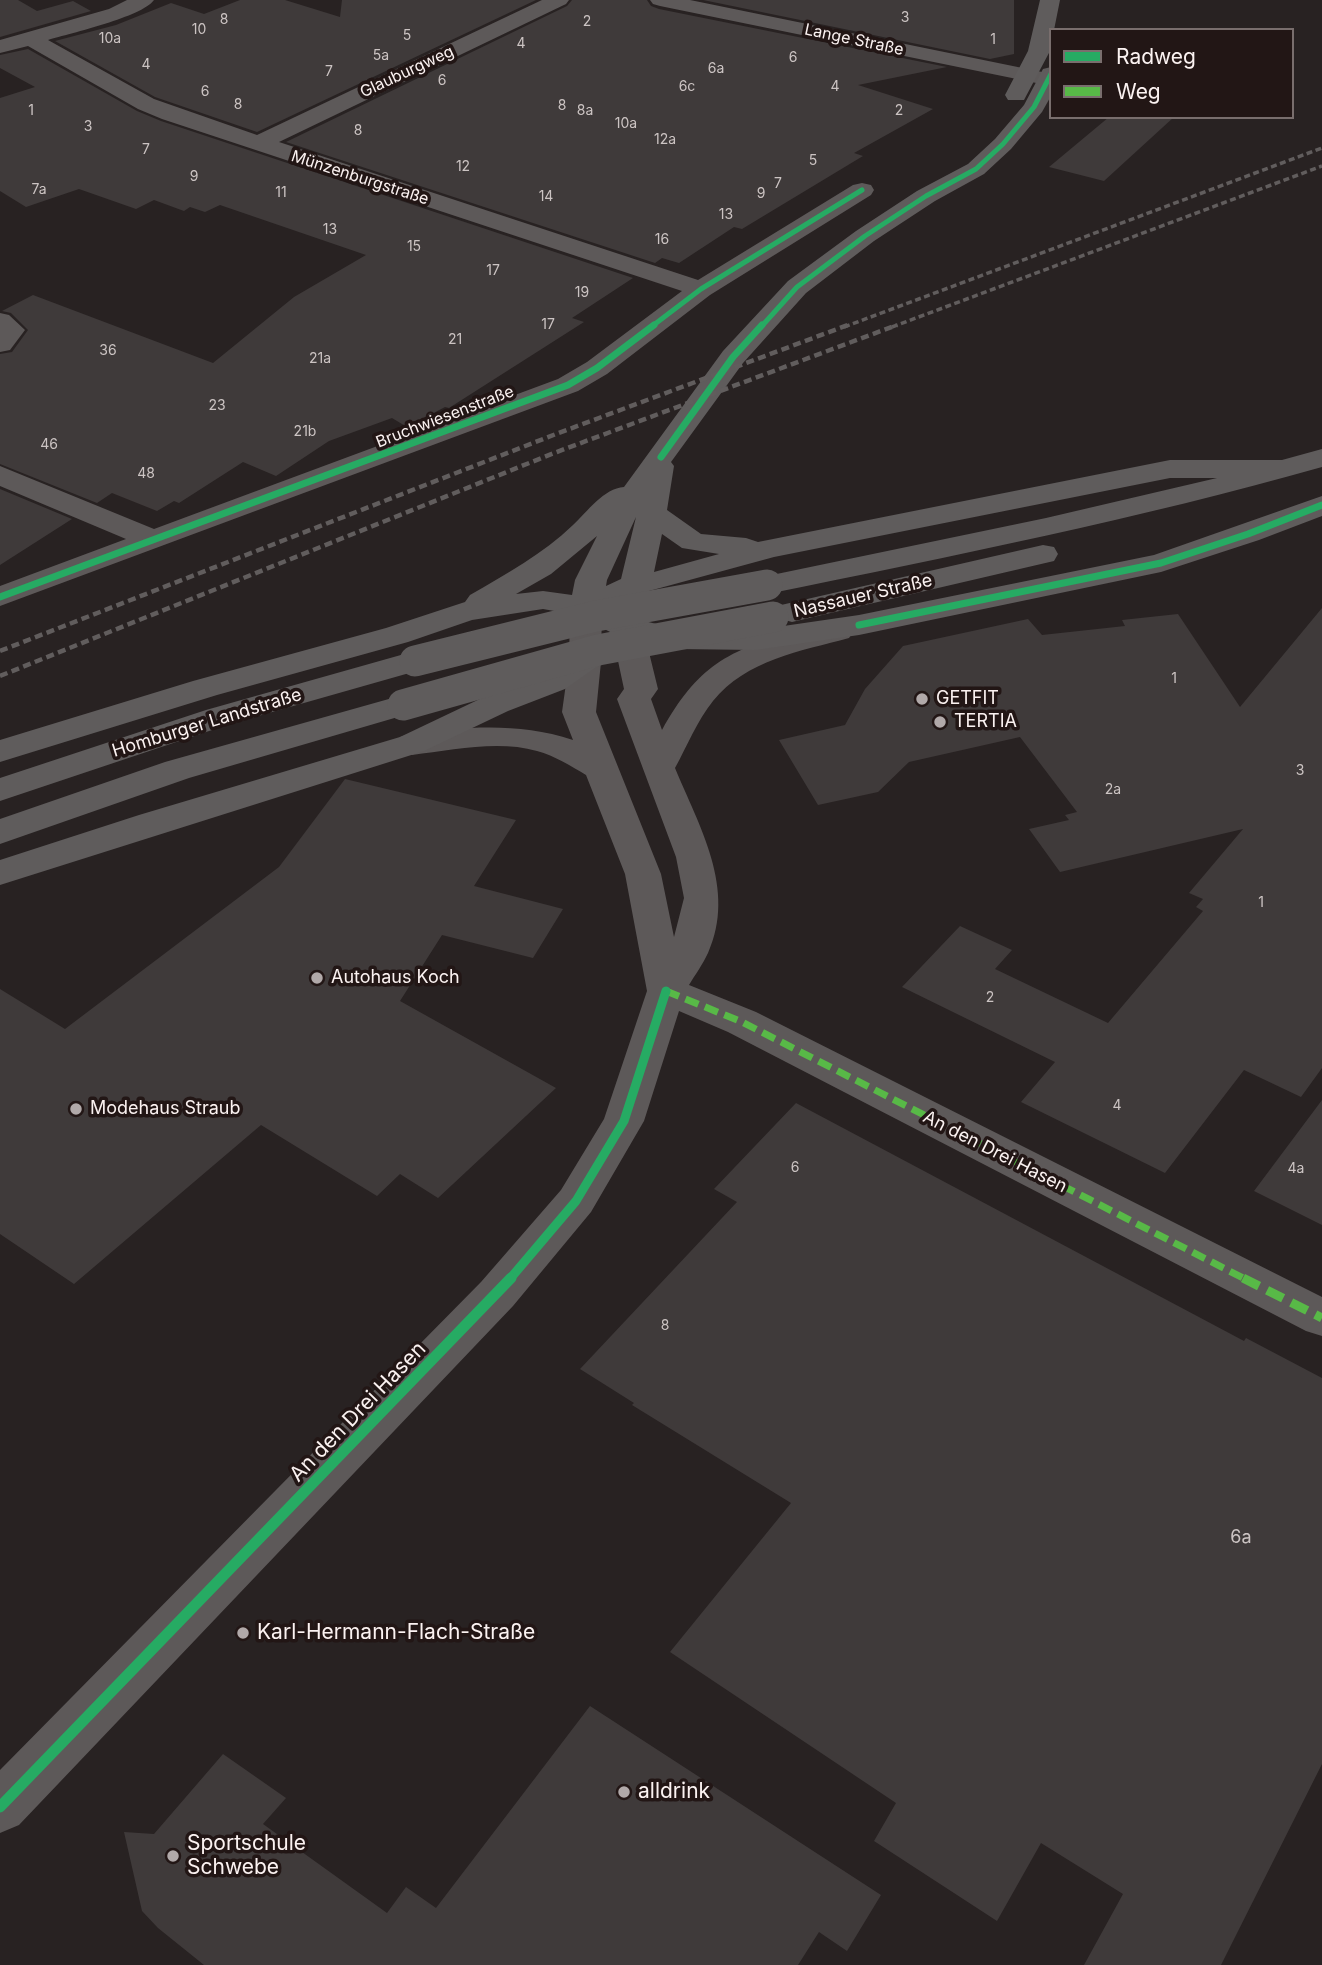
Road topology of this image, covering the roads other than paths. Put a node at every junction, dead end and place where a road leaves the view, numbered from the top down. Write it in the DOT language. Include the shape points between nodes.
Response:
graph roads {
  1 [pos="144,0"];
  2 [pos="559,0"];
  3 [pos="660,0"];
  4 [pos="1050,0"];
  5 [pos="1061,0"];
  6 [pos="1064,28"];
  7 [pos="30,38"];
  8 [pos="0,47"];
  9 [pos="1042,77"];
  10 [pos="256,144"];
  11 [pos="862,190"];
  12 [pos="701,289"];
  13 [pos="0,321"];
  14 [pos="0,344"];
  15 [pos="661,457"];
  16 [pos="1322,458"];
  17 [pos="1284,469"];
  18 [pos="0,475"];
  19 [pos="1322,485"];
  20 [pos="1322,505"];
  21 [pos="652,513"];
  22 [pos="151,539"];
  23 [pos="769,549"];
  24 [pos="633,585"];
  25 [pos="0,597"];
  26 [pos="586,607"];
  27 [pos="466,611"];
  28 [pos="859,625"];
  29 [pos="627,628"];
  30 [pos="415,661"];
  31 [pos="585,662"];
  32 [pos="403,705"];
  33 [pos="412,744"];
  34 [pos="0,751"];
  35 [pos="600,768"];
  36 [pos="658,768"];
  37 [pos="0,790"];
  38 [pos="0,832"];
  39 [pos="0,873"];
  40 [pos="666,991"];
  41 [pos="1322,1318"];
  42 [pos="0,1807"];
  1 -- 7 [label="street"];
  2 -- 10 [label="street, Glauburgweg"];
  3 -- 9 [label="street, Lange Straße"];
  4 -- 9 [label="main road" via="1039,51"];
  5 -- 6 [label="main road" via="1066,12"];
  7 -- 8 [label="street"];
  7 -- 10 [label="street, Münzenburgstraße" via="146,104"];
  9 -- 15 [label="main road" via="1011,103 926,196 797,287 733,356"];
  10 -- 12 [label="street, Münzenburgstraße"];
  11 -- 12 [label="street, Bruchwiesenstraße"];
  12 -- 22 [label="street, Bruchwiesenstraße" via="568,385"];
  13 -- 14 [label="street" via="12,330"];
  15 -- 21 [label="main road"];
  15 -- 26 [label="main road" via="629,500 591,580"];
  15 -- 27 [label="main road" via="578,537 540,567"];
  16 -- 17 [label="main road, Nassauer Straße"];
  17 -- 23 [label="main road" via="1170,469"];
  17 -- 30 [label="main road, Nassauer Straße, bridge" via="1063,523 596,616"];
  18 -- 22 [label="street"];
  19 -- 32 [label="main road, Nassauer Straße, bridge" via="773,617 598,649"];
  20 -- 28 [label="main road" via="1161,563"];
  21 -- 23 [label="main road" via="692,542"];
  21 -- 24 [label="main road"];
  22 -- 25 [label="street, Bruchwiesenstraße"];
  23 -- 24 [label="main road"];
  24 -- 26 [label="main road"];
  24 -- 29 [label="main road"];
  26 -- 27 [label="main road" via="543,600"];
  26 -- 29 [label="main road"];
  26 -- 31 [label="street, An den Drei Hasen"];
  27 -- 34 [label="main road"];
  28 -- 29 [label="main road" via="756,640 677,639"];
  28 -- 36 [label="street" via="759,653 722,673 699,697"];
  29 -- 31 [label="main road"];
  29 -- 36 [label="street, An den Drei Hasen" via="640,689 634,699"];
  30 -- 37 [label="main road, Homburger Landstraße" via="218,717"];
  31 -- 33 [label="main road" via="553,682"];
  31 -- 35 [label="street, An den Drei Hasen" via="579,712"];
  32 -- 38 [label="main road, Homburger Landstraße" via="177,770"];
  33 -- 35 [label="street" via="496,736 524,739 559,746"];
  33 -- 39 [label="main road"];
  35 -- 40 [label="street, An den Drei Hasen" via="643,874"];
  36 -- 40 [label="street, An den Drei Hasen" via="694,857 702,898 690,951"];
  40 -- 41 [label="street, An den Drei Hasen" via="741,1022"];
  40 -- 42 [label="street, An den Drei Hasen" via="624,1121 576,1201 488,1304"];
}
